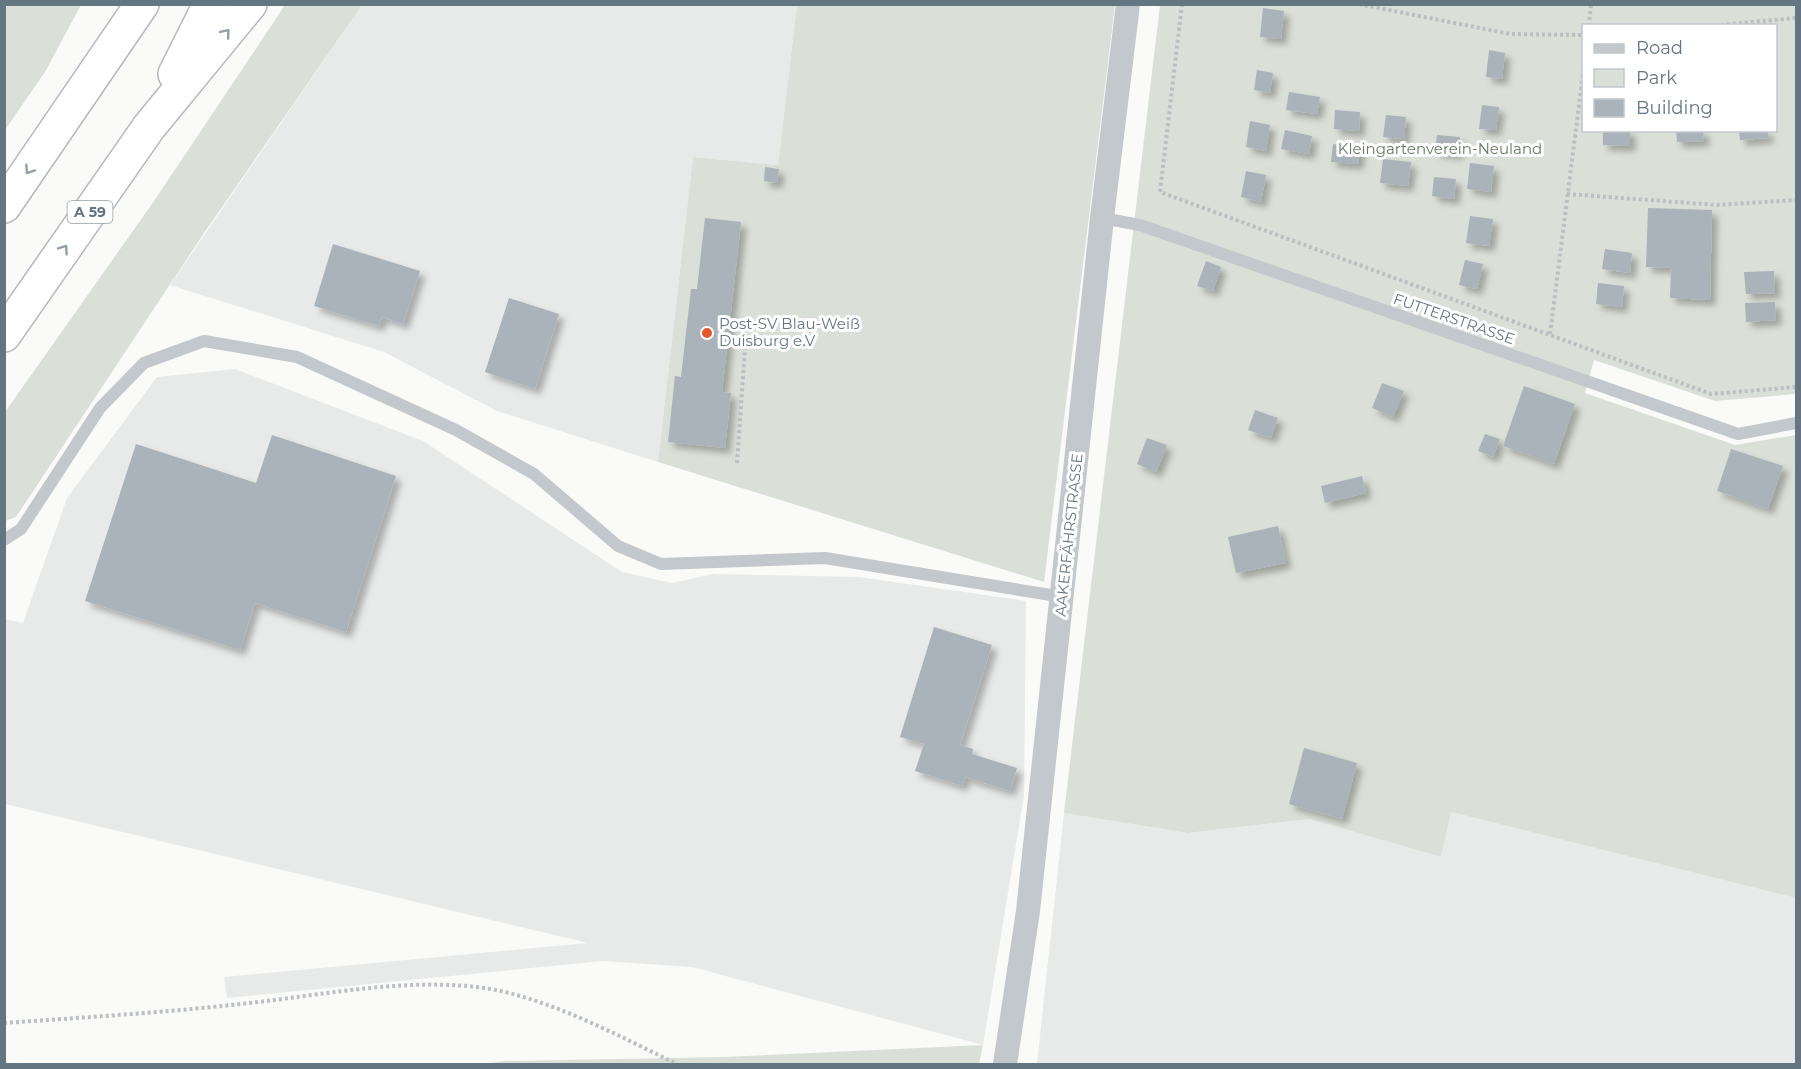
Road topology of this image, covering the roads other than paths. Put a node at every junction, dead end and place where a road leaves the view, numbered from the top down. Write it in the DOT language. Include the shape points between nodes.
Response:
graph roads {
  1 [pos="114,4"];
  2 [pos="142,4"];
  3 [pos="210,4"];
  4 [pos="250,4"];
  5 [pos="1128,4"];
  6 [pos="149,127"];
  7 [pos="53,133"];
  8 [pos="4,206"];
  9 [pos="1102,218"];
  10 [pos="4,335"];
  11 [pos="1797,423"];
  12 [pos="4,540"];
  13 [pos="1063,597"];
  14 [pos="1005,1065"];
  1 -- 7 [label="highway"];
  2 -- 7 [label="highway"];
  3 -- 6 [label="highway, A 59"];
  6 -- 4 [label="highway, one-way"];
  5 -- 9 [label="street, AAKERFÄHRSTRASSE"];
  10 -- 6 [label="highway, A 59, one-way"];
  7 -- 8 [label="highway, one-way"];
  9 -- 11 [label="lane, FUTTERSTRASSE" via="1140,225 1738,434"];
  9 -- 13 [label="street, AAKERFÄHRSTRASSE"];
  12 -- 13 [label="lane" via="21,529 100,408 144,363 204,341 297,357 456,430 534,474 618,546 661,564 825,558"];
  13 -- 14 [label="street, AAKERFÄHRSTRASSE" via="1028,912"];
}
